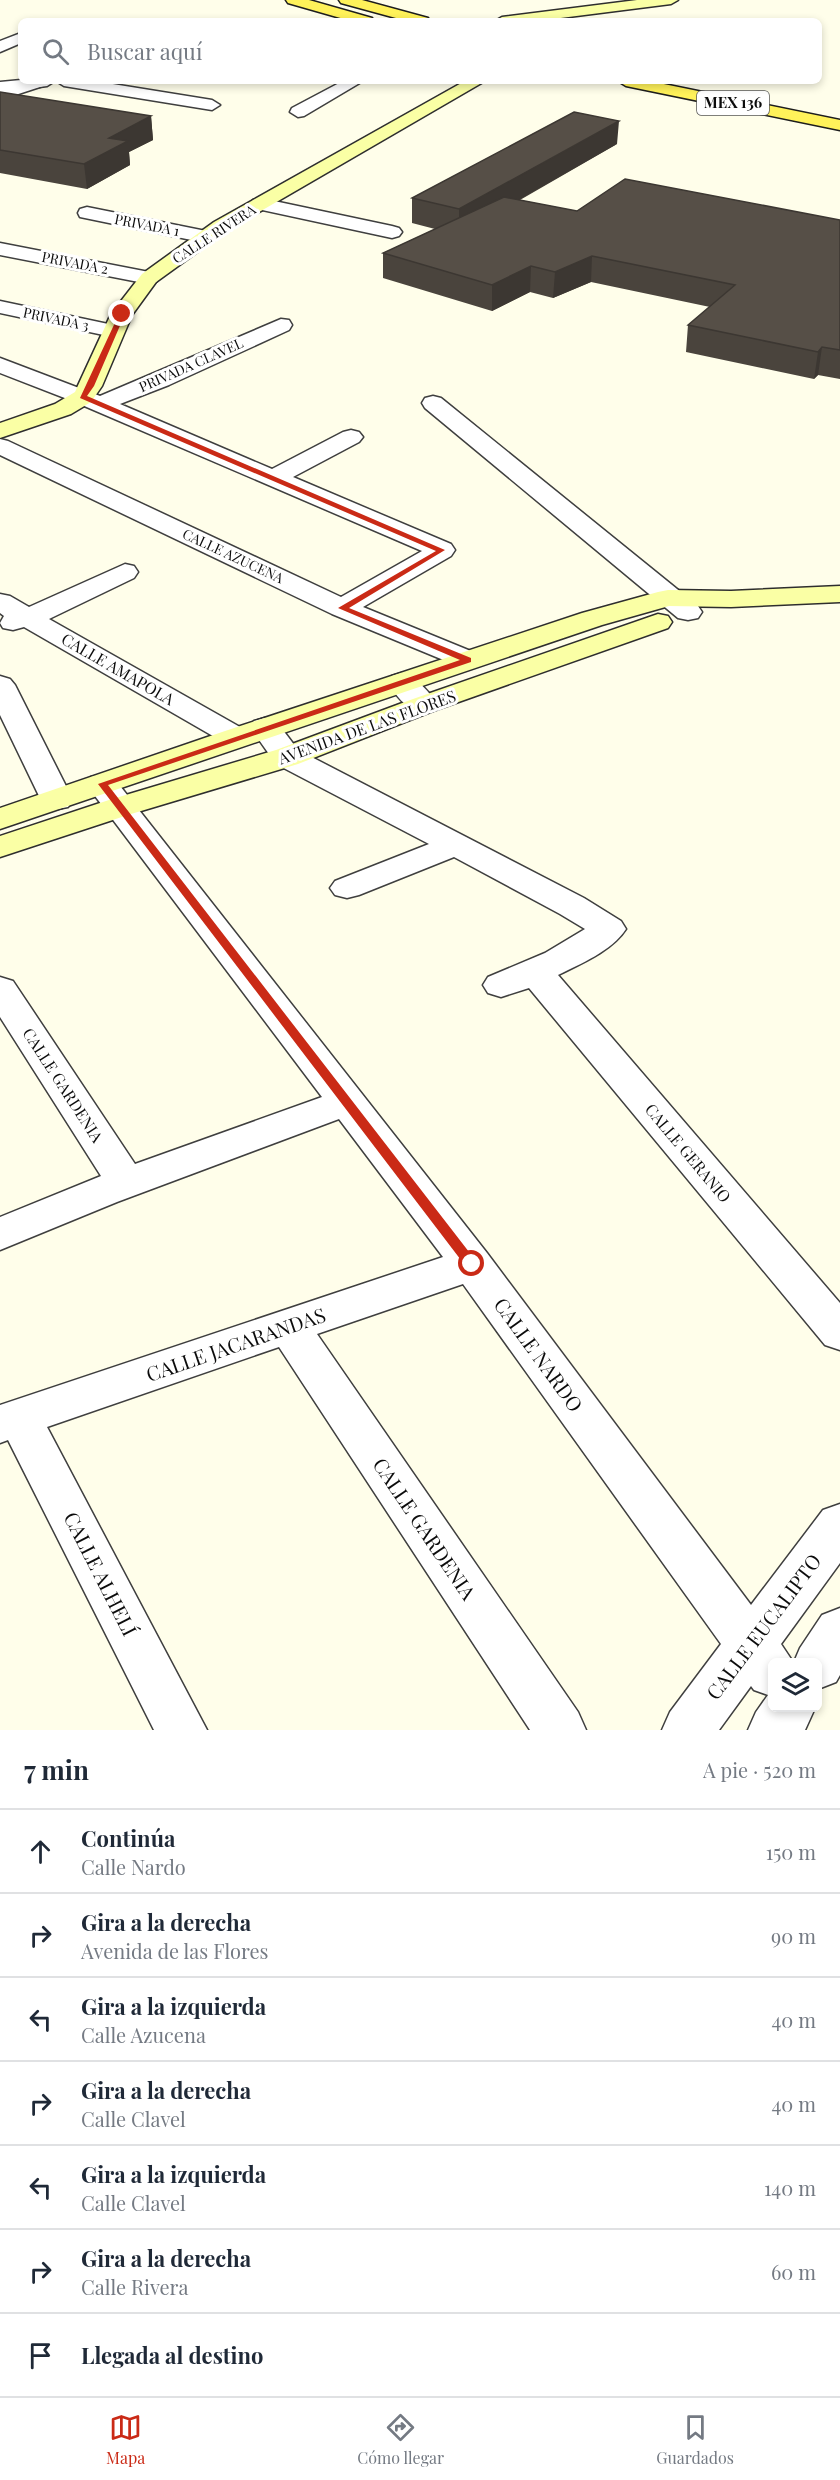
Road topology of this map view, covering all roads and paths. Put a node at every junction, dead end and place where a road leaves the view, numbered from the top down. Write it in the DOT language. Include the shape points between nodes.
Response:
graph roads {
  1 [pos="293,0"];
  2 [pos="346,0"];
  3 [pos="670,0"];
  4 [pos="357,18"];
  5 [pos="412,18"];
  6 [pos="526,18"];
  7 [pos="18,39"];
  8 [pos="0,46"];
  9 [pos="26,84"];
  10 [pos="36,84"];
  11 [pos="82,84"];
  12 [pos="349,84"];
  13 [pos="472,84"];
  14 [pos="641,84"];
  15 [pos="714,84"];
  16 [pos="0,87"];
  17 [pos="0,95"];
  18 [pos="212,105"];
  19 [pos="840,109"];
  20 [pos="298,112"];
  21 [pos="840,124"];
  22 [pos="260,204"];
  23 [pos="87,213"];
  24 [pos="392,232"];
  25 [pos="206,237"];
  26 [pos="0,249"];
  27 [pos="149,278"];
  28 [pos="0,307"];
  29 [pos="281,325"];
  30 [pos="113,331"];
  31 [pos="0,365"];
  32 [pos="91,400"];
  33 [pos="433,403"];
  34 [pos="0,432"];
  35 [pos="351,437"];
  36 [pos="0,446"];
  37 [pos="273,478"];
  38 [pos="125,572"];
  39 [pos="840,594"];
  40 [pos="0,602"];
  41 [pos="678,605"];
  42 [pos="342,608"];
  43 [pos="28,618"];
  44 [pos="0,626"];
  45 [pos="468,660"];
  46 [pos="402,682"];
  47 [pos="0,685"];
  48 [pos="423,705"];
  49 [pos="265,727"];
  50 [pos="236,737"];
  51 [pos="287,757"];
  52 [pos="111,795"];
  53 [pos="57,800"];
  54 [pos="0,819"];
  55 [pos="456,845"];
  56 [pos="0,847"];
  57 [pos="347,888"];
  58 [pos="0,988"];
  59 [pos="347,1102"];
  60 [pos="126,1182"];
  61 [pos="0,1234"];
  62 [pos="472,1264"];
  63 [pos="289,1327"];
  64 [pos="840,1333"];
  65 [pos="10,1421"];
  66 [pos="840,1525"];
  67 [pos="840,1631"];
  68 [pos="762,1658"];
  69 [pos="822,1659"];
  70 [pos="181,1730"];
  71 [pos="560,1730"];
  72 [pos="688,1730"];
  1 -- 4 [label="main road"];
  2 -- 5 [label="main road"];
  3 -- 6 [label="main road"];
  7 -- 8 [label="street"];
  9 -- 16 [label="street"];
  10 -- 17 [label="street"];
  11 -- 18 [label="street"];
  12 -- 20 [label="street"];
  13 -- 22 [label="main road, CALLE RIVERA"];
  14 -- 21 [label="main road, MEX 136"];
  15 -- 19 [label="main road, MEX 136"];
  22 -- 24 [label="street"];
  22 -- 25 [label="main road, CALLE RIVERA"];
  23 -- 25 [label="street, PRIVADA 1"];
  25 -- 27 [label="main road, CALLE RIVERA"];
  26 -- 27 [label="street, PRIVADA 2"];
  27 -- 30 [label="main road, CALLE RIVERA"];
  28 -- 30 [label="street, PRIVADA 3"];
  29 -- 32 [label="street, PRIVADA CLAVEL" via="161,380"];
  30 -- 32 [label="main road, CALLE RIVERA" via="91,386"];
  31 -- 32 [label="street"];
  32 -- 34 [label="main road"];
  32 -- 37 [label="street"];
  33 -- 41 [label="street"];
  35 -- 37 [label="street"];
  36 -- 42 [label="street, CALLE AZUCENA"];
  37 -- 42 [label="street" via="442,550"];
  38 -- 43 [label="street"];
  39 -- 41 [label="main road, AVENIDA DE LAS FLORES"];
  40 -- 43 [label="street, CALLE AMAPOLA"];
  41 -- 45 [label="main road, AVENIDA DE LAS FLORES" via="592,619"];
  41 -- 48 [label="main road, AVENIDA DE LAS FLORES"];
  42 -- 45 [label="street, CALLE AZUCENA"];
  43 -- 44 [label="street"];
  43 -- 50 [label="street, CALLE AMAPOLA"];
  45 -- 46 [label="main road, AVENIDA DE LAS FLORES"];
  46 -- 48 [label="street"];
  46 -- 49 [label="main road, AVENIDA DE LAS FLORES"];
  47 -- 53 [label="street"];
  48 -- 51 [label="main road, AVENIDA DE LAS FLORES"];
  49 -- 50 [label="main road, AVENIDA DE LAS FLORES"];
  49 -- 51 [label="street"];
  50 -- 52 [label="main road, AVENIDA DE LAS FLORES"];
  51 -- 52 [label="main road, AVENIDA DE LAS FLORES"];
  51 -- 55 [label="street, CALLE GERANIO"];
  52 -- 53 [label="main road, AVENIDA DE LAS FLORES"];
  52 -- 56 [label="main road, AVENIDA DE LAS FLORES"];
  52 -- 59 [label="street, CALLE NARDO"];
  53 -- 54 [label="main road, AVENIDA DE LAS FLORES"];
  55 -- 57 [label="street"];
  55 -- 64 [label="street, CALLE GERANIO" via="609,929 583,949 519,979"];
  58 -- 60 [label="street, CALLE GARDENIA"];
  59 -- 60 [label="street"];
  59 -- 62 [label="street, CALLE NARDO"];
  60 -- 61 [label="street"];
  62 -- 63 [label="street, CALLE JACARANDAS"];
  62 -- 68 [label="street, CALLE NARDO"];
  63 -- 65 [label="street, CALLE JACARANDAS"];
  63 -- 71 [label="street, CALLE GARDENIA"];
  65 -- 70 [label="street, CALLE ALHELÍ"];
  66 -- 68 [label="street, CALLE EUCALIPTO"];
  67 -- 69 [label="street"];
  68 -- 72 [label="street, CALLE EUCALIPTO"];
}
